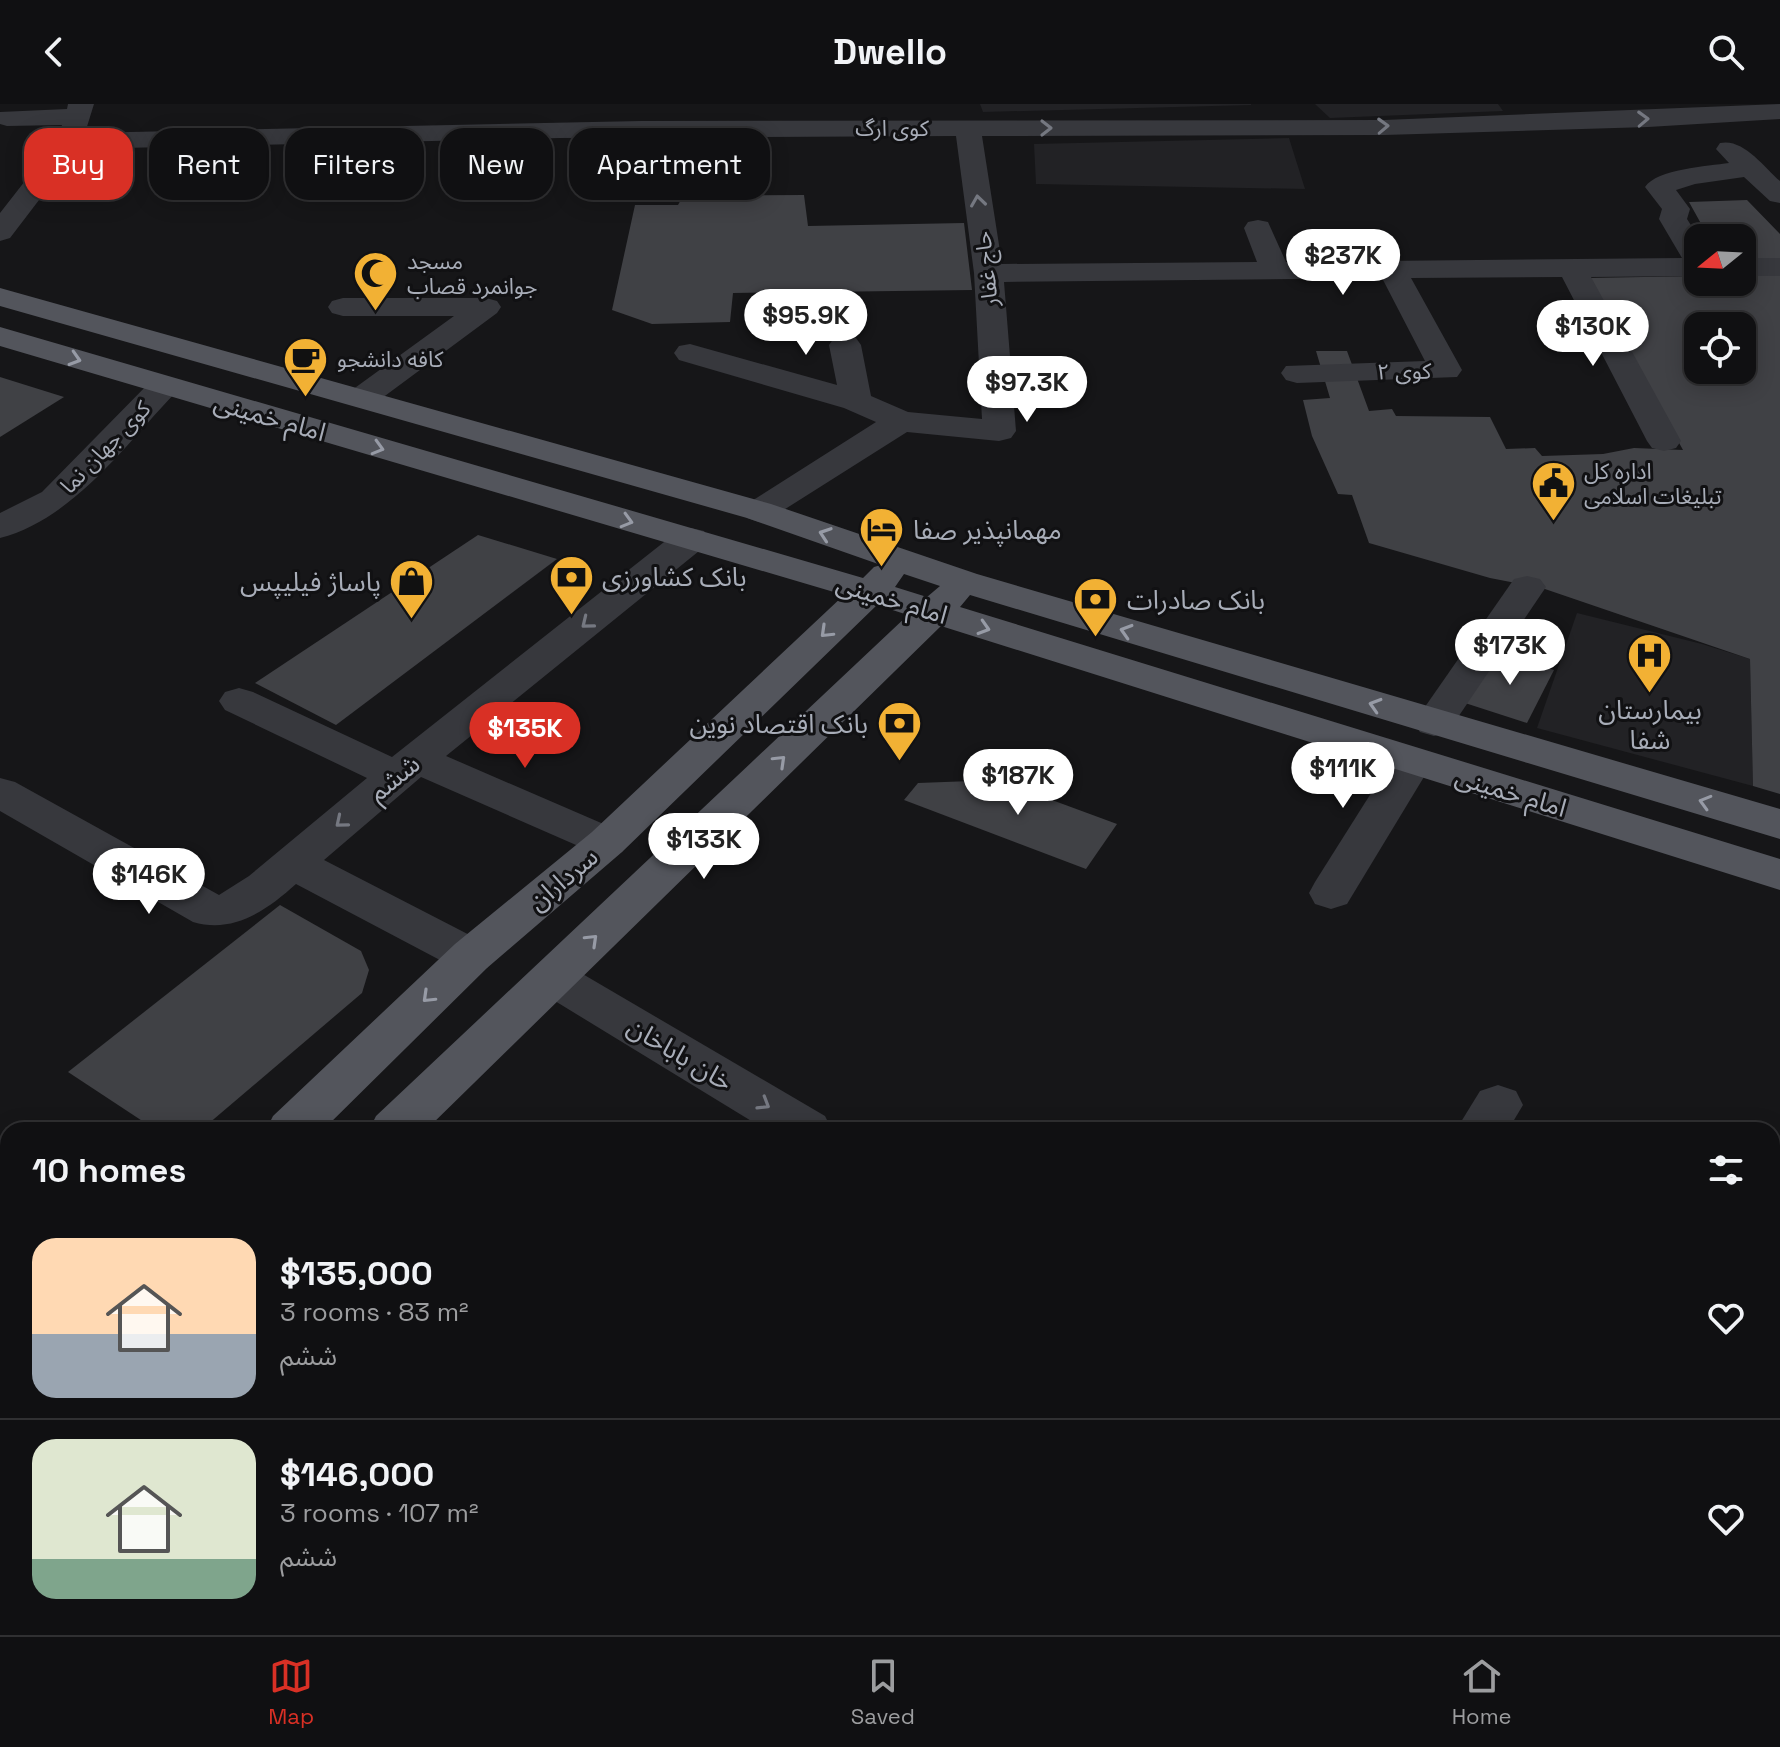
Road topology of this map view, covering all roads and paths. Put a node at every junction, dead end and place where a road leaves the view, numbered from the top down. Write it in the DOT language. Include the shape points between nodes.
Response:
graph roads {
  1 [pos="1169,104"];
  2 [pos="1284,104"];
  3 [pos="1780,111"];
  4 [pos="718,116"];
  5 [pos="867,116"];
  6 [pos="1695,117"];
  7 [pos="7,118"];
  8 [pos="76,121"];
  9 [pos="968,128"];
  10 [pos="1182,129"];
  11 [pos="1305,129"];
  12 [pos="1750,168"];
  13 [pos="0,190"];
  14 [pos="24,190"];
  15 [pos="1780,195"];
  16 [pos="24,198"];
  17 [pos="1258,228"];
  18 [pos="0,232"];
  19 [pos="1684,237"];
  20 [pos="1684,267"];
  21 [pos="1756,267"];
  22 [pos="1780,267"];
  23 [pos="1572,268"];
  24 [pos="1275,270"];
  25 [pos="1392,270"];
  26 [pos="989,273"];
  27 [pos="0,297"];
  28 [pos="343,307"];
  29 [pos="0,336"];
  30 [pos="845,345"];
  31 [pos="690,353"];
  32 [pos="1297,373"];
  33 [pos="164,386"];
  34 [pos="363,397"];
  35 [pos="856,401"];
  36 [pos="901,421"];
  37 [pos="1664,441"];
  38 [pos="759,511"];
  39 [pos="0,527"];
  40 [pos="691,539"];
  41 [pos="904,561"];
  42 [pos="1527,587"];
  43 [pos="869,591"];
  44 [pos="949,597"];
  45 [pos="239,701"];
  46 [pos="1434,723"];
  47 [pos="1412,762"];
  48 [pos="406,767"];
  49 [pos="0,792"];
  50 [pos="1780,824"];
  51 [pos="607,842"];
  52 [pos="293,863"];
  53 [pos="1780,875"];
  54 [pos="1331,893"];
  55 [pos="471,956"];
  56 [pos="553,978"];
  57 [pos="299,1122"];
  58 [pos="402,1122"];
  59 [pos="794,1122"];
  1 -- 10 [label="street"];
  2 -- 11 [label="street"];
  3 -- 6 [label="street, کوی ارگ"];
  4 -- 5 [label="street, کوی ارگ"];
  4 -- 8 [label="street, کوی ارگ" via="242,126"];
  5 -- 9 [label="street, کوی ارگ"];
  11 -- 6 [label="street, کوی ارگ, one-way"];
  6 -- 12 [label="street"];
  7 -- 8 [label="street, کوی ارگ"];
  9 -- 10 [label="street, کوی ارگ, one-way"];
  26 -- 9 [label="street, حاج غفار, one-way"];
  10 -- 11 [label="street, کوی ارگ"];
  12 -- 15 [label="street"];
  12 -- 19 [label="street" via="1691,176 1659,187 1676,209 1673,219"];
  13 -- 14 [label="street"];
  16 -- 18 [label="street"];
  17 -- 24 [label="street"];
  20 -- 23 [label="street"];
  21 -- 22 [label="street"];
  23 -- 25 [label="street"];
  23 -- 37 [label="street"];
  24 -- 25 [label="street"];
  24 -- 26 [label="street"];
  25 -- 32 [label="street, کوی ۲" via="1446,370"];
  26 -- 36 [label="street, حاج غفار" via="999,431"];
  27 -- 34 [label="main road, امام خمینی"];
  28 -- 34 [label="street" via="486,307"];
  29 -- 33 [label="main road, امام خمینی, one-way"];
  30 -- 35 [label="street"];
  31 -- 35 [label="street"];
  33 -- 39 [label="street, کوی جهان نما" via="54,499"];
  33 -- 40 [label="main road, امام خمینی, one-way"];
  34 -- 38 [label="main road, امام خمینی"];
  35 -- 36 [label="street"];
  36 -- 38 [label="street"];
  41 -- 38 [label="main road, امام خمینی, one-way"];
  40 -- 43 [label="main road, امام خمینی"];
  40 -- 48 [label="street, ششم, one-way"];
  41 -- 43 [label="main road, سرداران"];
  41 -- 44 [label="main road, امام خمینی"];
  42 -- 46 [label="street"];
  43 -- 44 [label="main road, امام خمینی"];
  43 -- 51 [label="main road, سرداران, one-way"];
  46 -- 44 [label="main road, امام خمینی, one-way"];
  44 -- 47 [label="main road, امام خمینی, one-way"];
  56 -- 44 [label="main road, one-way"];
  45 -- 48 [label="street"];
  50 -- 46 [label="main road, امام خمینی, one-way"];
  47 -- 53 [label="main road, امام خمینی"];
  47 -- 54 [label="street"];
  48 -- 51 [label="street"];
  48 -- 52 [label="street, ششم, one-way"];
  49 -- 52 [label="street, ششم" via="209,911 235,908"];
  51 -- 55 [label="main road, سرداران"];
  52 -- 55 [label="street"];
  55 -- 57 [label="main road, سرداران, one-way"];
  56 -- 58 [label="main road"];
  56 -- 59 [label="street, خان باباخان, one-way"];
}
